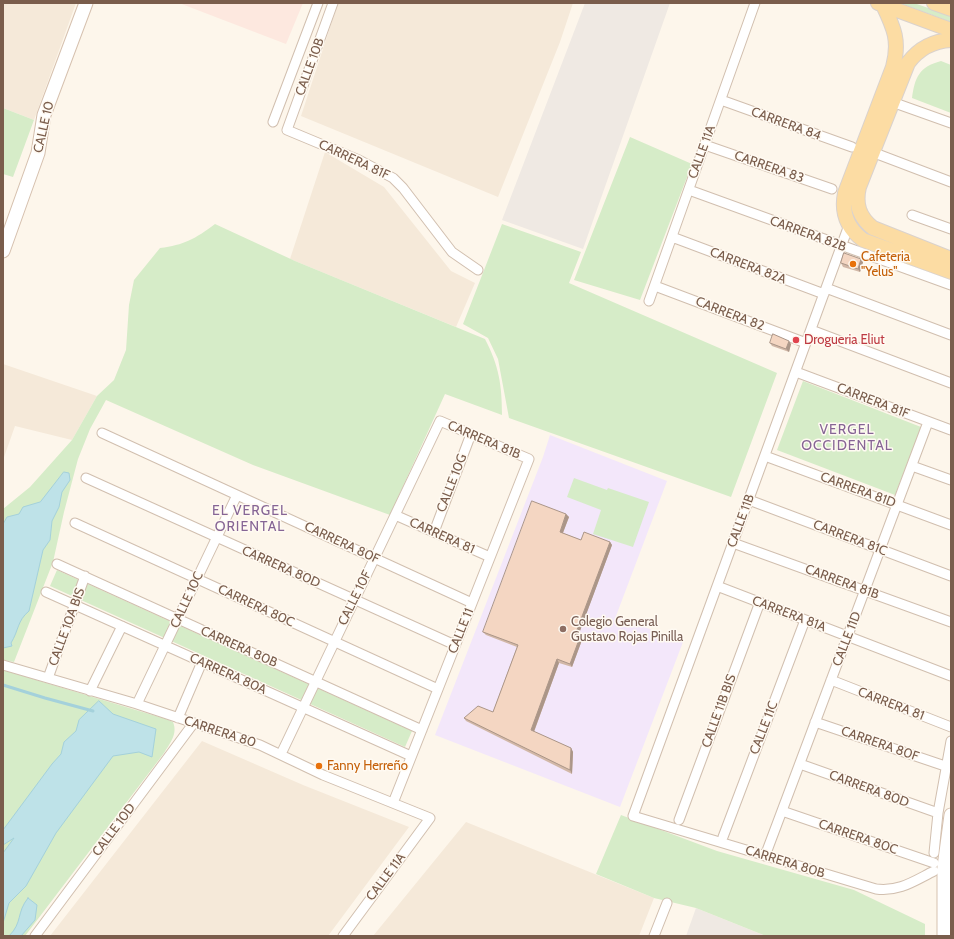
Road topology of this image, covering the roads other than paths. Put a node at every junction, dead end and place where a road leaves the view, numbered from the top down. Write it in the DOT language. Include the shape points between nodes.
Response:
graph roads {
  1 [pos="86,3"];
  2 [pos="318,3"];
  3 [pos="333,3"];
  4 [pos="755,3"];
  5 [pos="934,3"];
  6 [pos="880,4"];
  7 [pos="951,9"];
  8 [pos="951,30"];
  9 [pos="951,40"];
  10 [pos="721,100"];
  11 [pos="892,102"];
  12 [pos="273,122"];
  13 [pos="951,123"];
  14 [pos="287,130"];
  15 [pos="705,145"];
  16 [pos="852,147"];
  17 [pos="872,152"];
  18 [pos="951,182"];
  19 [pos="832,189"];
  20 [pos="689,190"];
  21 [pos="912,215"];
  22 [pos="8,224"];
  23 [pos="849,225"];
  24 [pos="951,229"];
  25 [pos="672,237"];
  26 [pos="841,246"];
  27 [pos="3,251"];
  28 [pos="951,259"];
  29 [pos="478,270"];
  30 [pos="951,272"];
  31 [pos="951,285"];
  32 [pos="655,286"];
  33 [pos="825,291"];
  34 [pos="649,301"];
  35 [pos="811,330"];
  36 [pos="951,335"];
  37 [pos="806,343"];
  38 [pos="796,372"];
  39 [pos="951,383"];
  40 [pos="440,421"];
  41 [pos="928,422"];
  42 [pos="951,430"];
  43 [pos="102,433"];
  44 [pos="471,434"];
  45 [pos="765,456"];
  46 [pos="529,459"];
  47 [pos="912,466"];
  48 [pos="86,478"];
  49 [pos="951,480"];
  50 [pos="237,495"];
  51 [pos="749,500"];
  52 [pos="897,505"];
  53 [pos="395,515"];
  54 [pos="75,523"];
  55 [pos="951,525"];
  56 [pos="434,532"];
  57 [pos="217,537"];
  58 [pos="733,543"];
  59 [pos="880,550"];
  60 [pos="490,557"];
  61 [pos="374,558"];
  62 [pos="57,564"];
  63 [pos="85,576"];
  64 [pos="951,576"];
  65 [pos="197,579"];
  66 [pos="718,586"];
  67 [pos="865,591"];
  68 [pos="46,592"];
  69 [pos="354,600"];
  70 [pos="472,602"];
  71 [pos="760,602"];
  72 [pos="74,605"];
  73 [pos="178,619"];
  74 [pos="805,620"];
  75 [pos="951,622"];
  76 [pos="122,626"];
  77 [pos="848,636"];
  78 [pos="334,642"];
  79 [pos="165,646"];
  80 [pos="455,646"];
  81 [pos="202,662"];
  82 [pos="3,665"];
  83 [pos="951,676"];
  84 [pos="48,678"];
  85 [pos="831,680"];
  86 [pos="316,681"];
  87 [pos="438,689"];
  88 [pos="90,691"];
  89 [pos="137,704"];
  90 [pos="303,707"];
  91 [pos="178,718"];
  92 [pos="816,722"];
  93 [pos="193,724"];
  94 [pos="951,727"];
  95 [pos="422,730"];
  96 [pos="951,741"];
  97 [pos="281,754"];
  98 [pos="411,756"];
  99 [pos="800,764"];
  100 [pos="945,766"];
  101 [pos="392,803"];
  102 [pos="782,811"];
  103 [pos="944,814"];
  104 [pos="633,816"];
  105 [pos="430,818"];
  106 [pos="679,820"];
  107 [pos="723,837"];
  108 [pos="934,853"];
  109 [pos="765,856"];
  110 [pos="934,867"];
  111 [pos="667,903"];
  112 [pos="35,936"];
  113 [pos="343,936"];
  114 [pos="654,936"];
  115 [pos="944,936"];
  1 -- 22 [label="street, CALLE 10" via="44,115 38,153"];
  2 -- 12 [label="street, CALLE 10B"];
  3 -- 14 [label="street, CALLE 10B"];
  4 -- 10 [label="street, CALLE 11A"];
  5 -- 7 [label="main road"];
  6 -- 8 [label="main road"];
  6 -- 23 [label="main road" via="896,34 897,53 845,193 844,211"];
  9 -- 11 [label="main road" via="923,47 915,54 908,63"];
  10 -- 15 [label="street, CALLE 11A"];
  10 -- 16 [label="street, CARRERA 84"];
  11 -- 13 [label="street"];
  11 -- 17 [label="main road"];
  14 -- 29 [label="street, CARRERA 81F" via="359,160 393,178 452,252"];
  15 -- 19 [label="street, CARRERA 83"];
  15 -- 20 [label="street, CALLE 11A"];
  17 -- 18 [label="street"];
  17 -- 28 [label="main road" via="857,195 857,203 865,222 882,233"];
  20 -- 25 [label="street, CALLE 11A"];
  20 -- 26 [label="street, CARRERA 82B"];
  21 -- 24 [label="street"];
  22 -- 27 [label="street, CALLE 10"];
  23 -- 26 [label="street, CALLE 11B"];
  23 -- 30 [label="main road" via="863,240"];
  25 -- 32 [label="street, CALLE 11A"];
  25 -- 33 [label="street, CARRERA 82A"];
  26 -- 31 [label="street, CARRERA 82B"];
  26 -- 33 [label="street, CALLE 11B"];
  32 -- 34 [label="street, CALLE 11A"];
  32 -- 37 [label="street, CARRERA 82"];
  33 -- 35 [label="street, CALLE 11B"];
  33 -- 36 [label="street, CARRERA 82A"];
  35 -- 37 [label="street, CALLE 11B"];
  35 -- 39 [label="street"];
  37 -- 38 [label="street, CALLE 11B"];
  38 -- 41 [label="street, CARRERA 81F"];
  38 -- 45 [label="street, CALLE 11B"];
  40 -- 44 [label="street, CARRERA 81B"];
  40 -- 53 [label="street, CALLE 10F"];
  41 -- 42 [label="street, CARRERA 81F"];
  41 -- 47 [label="street, CALLE 11D"];
  43 -- 50 [label="street, CARRERA 80F"];
  44 -- 46 [label="street, CARRERA 81B"];
  44 -- 56 [label="street, CALLE 10G"];
  45 -- 51 [label="street, CALLE 11B"];
  45 -- 52 [label="street, CARRERA 81D"];
  46 -- 60 [label="street, CALLE 11"];
  47 -- 49 [label="street"];
  47 -- 52 [label="street, CALLE 11D"];
  48 -- 57 [label="street, CARRERA 80D"];
  50 -- 57 [label="street, CALLE 10C"];
  50 -- 61 [label="street, CARRERA 80F"];
  51 -- 58 [label="street, CALLE 11B"];
  51 -- 59 [label="street, CARRERA 81C"];
  52 -- 55 [label="street, CARRERA 81D"];
  52 -- 59 [label="street, CALLE 11D"];
  53 -- 56 [label="street, CARRERA 81"];
  53 -- 61 [label="street, CALLE 10F"];
  54 -- 65 [label="street, CARRERA 80C"];
  56 -- 60 [label="street, CARRERA 81"];
  57 -- 65 [label="street, CALLE 10C"];
  57 -- 69 [label="street, CARRERA 80D"];
  58 -- 66 [label="street, CALLE 11B"];
  58 -- 67 [label="street, CARRERA 81B"];
  59 -- 64 [label="street, CARRERA 81C"];
  59 -- 67 [label="street, CALLE 11D"];
  60 -- 70 [label="street, CALLE 11"];
  61 -- 69 [label="street, CALLE 10F"];
  61 -- 70 [label="street, CARRERA 80F"];
  62 -- 63 [label="street, CARRERA 80B"];
  63 -- 72 [label="street, CALLE 10A BIS"];
  63 -- 73 [label="street, CARRERA 80B"];
  65 -- 73 [label="street, CALLE 10C"];
  65 -- 78 [label="street, CARRERA 80C"];
  66 -- 71 [label="street, CARRERA 81A"];
  66 -- 104 [label="street, CALLE 11B"];
  67 -- 75 [label="street, CARRERA 81B"];
  67 -- 77 [label="street, CALLE 11D"];
  68 -- 72 [label="street, CARRERA 80A"];
  69 -- 78 [label="street, CALLE 10F"];
  69 -- 80 [label="street, CARRERA 80D"];
  70 -- 80 [label="street, CALLE 11"];
  71 -- 74 [label="street, CARRERA 81A"];
  71 -- 106 [label="street, CALLE 11B BIS"];
  72 -- 76 [label="street, CARRERA 80A"];
  72 -- 84 [label="street, CALLE 10A BIS"];
  73 -- 79 [label="street, CALLE 10C"];
  73 -- 86 [label="street, CARRERA 80B"];
  74 -- 77 [label="street, CARRERA 81A"];
  74 -- 107 [label="street, CALLE 11C"];
  76 -- 79 [label="street, CARRERA 80A"];
  76 -- 88 [label="street"];
  77 -- 83 [label="street, CARRERA 81A"];
  77 -- 85 [label="street, CALLE 11D"];
  78 -- 86 [label="street, CALLE 10F"];
  78 -- 87 [label="street, CARRERA 80C"];
  79 -- 81 [label="street, CARRERA 80A"];
  79 -- 89 [label="street, CALLE 10C"];
  80 -- 87 [label="street, CALLE 11"];
  81 -- 90 [label="street, CARRERA 80A"];
  81 -- 91 [label="street"];
  82 -- 84 [label="street, CARRERA 80"];
  84 -- 88 [label="street, CARRERA 80"];
  85 -- 92 [label="street, CALLE 11D"];
  85 -- 94 [label="street, CARRERA 81"];
  86 -- 90 [label="street, CALLE 10F"];
  86 -- 95 [label="street, CARRERA 80B"];
  87 -- 95 [label="street, CALLE 11"];
  88 -- 89 [label="street, CARRERA 80"];
  89 -- 91 [label="street, CARRERA 80"];
  90 -- 97 [label="street, CALLE 10F"];
  90 -- 98 [label="street, CARRERA 80A"];
  91 -- 93 [label="street, CARRERA 80"];
  92 -- 99 [label="street, CALLE 11D"];
  92 -- 100 [label="street, CARRERA 80F"];
  93 -- 97 [label="street, CARRERA 80"];
  93 -- 112 [label="street, CALLE 10D"];
  95 -- 98 [label="street, CALLE 11"];
  96 -- 100 [label="street"];
  97 -- 101 [label="street, CARRERA 80"];
  98 -- 101 [label="street, CALLE 11"];
  99 -- 102 [label="street, CALLE 11D"];
  99 -- 103 [label="street, CARRERA 80D"];
  100 -- 103 [label="street"];
  101 -- 105 [label="street, CARRERA 80"];
  102 -- 109 [label="street, CALLE 11D"];
  102 -- 110 [label="street, CARRERA 80C"];
  103 -- 108 [label="street"];
  103 -- 115 [label="street"];
  104 -- 109 [label="street, CARRERA 80B"];
  105 -- 113 [label="street, CALLE 11A"];
  109 -- 110 [label="street, CARRERA 80B" via="887,891 906,886"];
  111 -- 114 [label="street"];
}
